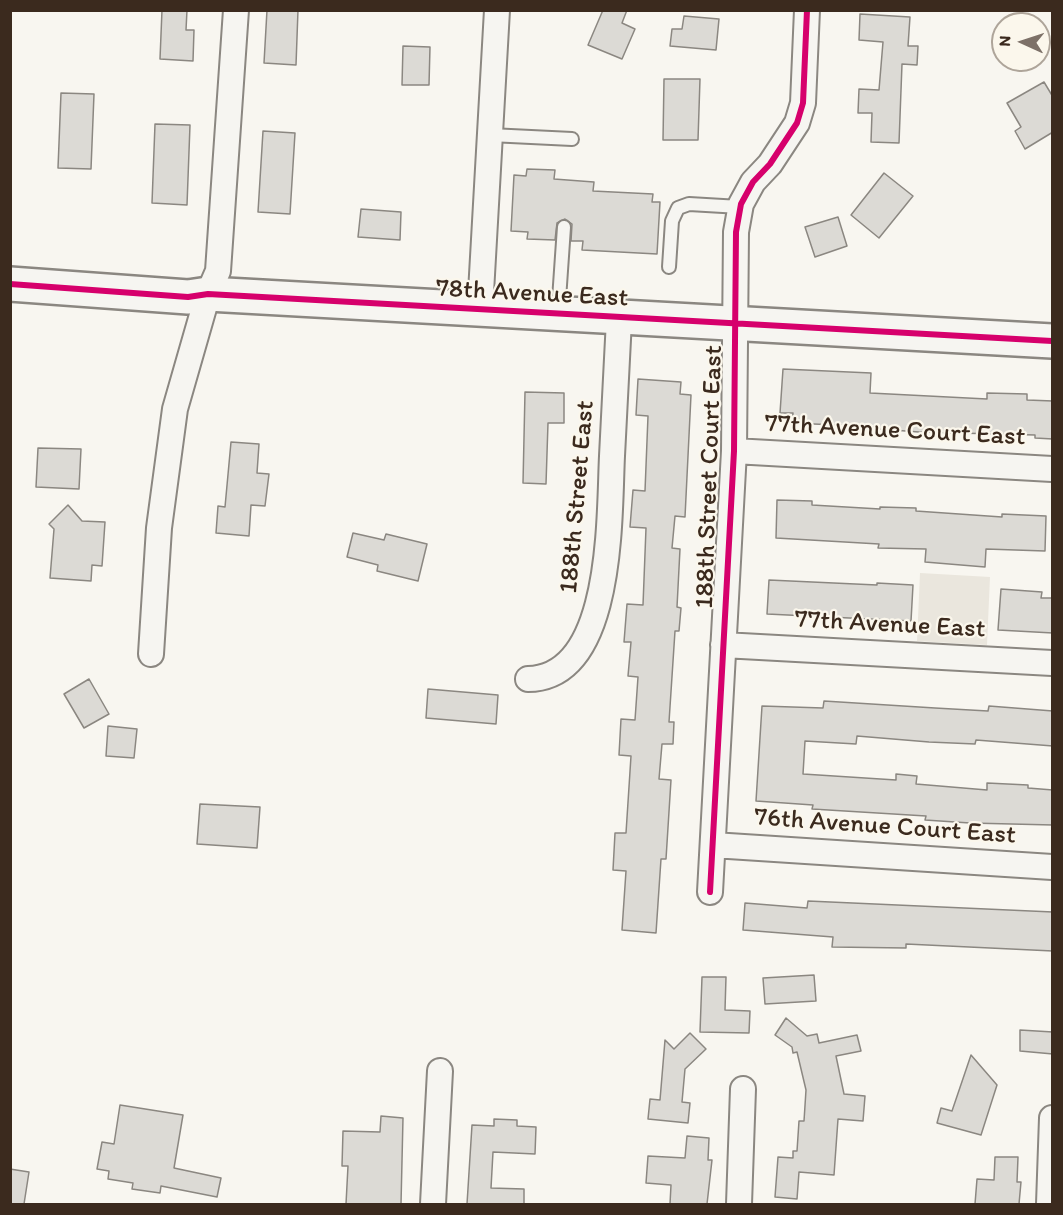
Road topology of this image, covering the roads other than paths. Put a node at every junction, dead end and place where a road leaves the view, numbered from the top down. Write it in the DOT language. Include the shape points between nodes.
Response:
graph roads {
  1 [pos="236,10"];
  2 [pos="497,10"];
  3 [pos="807,10"];
  4 [pos="490,135"];
  5 [pos="572,139"];
  6 [pos="740,207"];
  7 [pos="564,227"];
  8 [pos="669,267"];
  9 [pos="10,284"];
  10 [pos="208,294"];
  11 [pos="480,310"];
  12 [pos="558,315"];
  13 [pos="619,319"];
  14 [pos="735,323"];
  15 [pos="1053,341"];
  16 [pos="734,451"];
  17 [pos="1053,469"];
  18 [pos="723,645"];
  19 [pos="151,654"];
  20 [pos="1053,663"];
  21 [pos="528,679"];
  22 [pos="713,845"];
  23 [pos="1053,867"];
  24 [pos="710,892"];
  25 [pos="440,1071"];
  26 [pos="743,1089"];
  27 [pos="1053,1118"];
  28 [pos="433,1204"];
  29 [pos="739,1204"];
  30 [pos="1049,1204"];
  1 -- 10 [label="street" via="218,271"];
  2 -- 4 [label="street"];
  3 -- 6 [label="street, 188th Street Court East" via="803,103 797,123 753,182"];
  4 -- 5 [label="lane"];
  4 -- 11 [label="street"];
  6 -- 8 [label="lane" via="689,204 678,208 672,221"];
  6 -- 14 [label="street, 188th Street Court East"];
  7 -- 12 [label="lane"];
  9 -- 10 [label="street, 78th Avenue East" via="188,297"];
  10 -- 11 [label="street, 78th Avenue East"];
  10 -- 19 [label="street" via="175,409 159,528"];
  11 -- 12 [label="street, 78th Avenue East"];
  12 -- 13 [label="street, 78th Avenue East"];
  13 -- 14 [label="street, 78th Avenue East"];
  13 -- 21 [label="street, 188th Street East" via="602,594 593,621 572,659 555,674"];
  14 -- 15 [label="street, 78th Avenue East"];
  14 -- 16 [label="street, 188th Street Court East"];
  16 -- 17 [label="street, 77th Avenue Court East"];
  16 -- 18 [label="street, 188th Street Court East"];
  18 -- 20 [label="street, 77th Avenue East"];
  18 -- 22 [label="street, 188th Street Court East"];
  22 -- 23 [label="street, 76th Avenue Court East"];
  22 -- 24 [label="street, 188th Street Court East"];
  25 -- 28 [label="street"];
  26 -- 29 [label="street"];
  27 -- 30 [label="street"];
}
